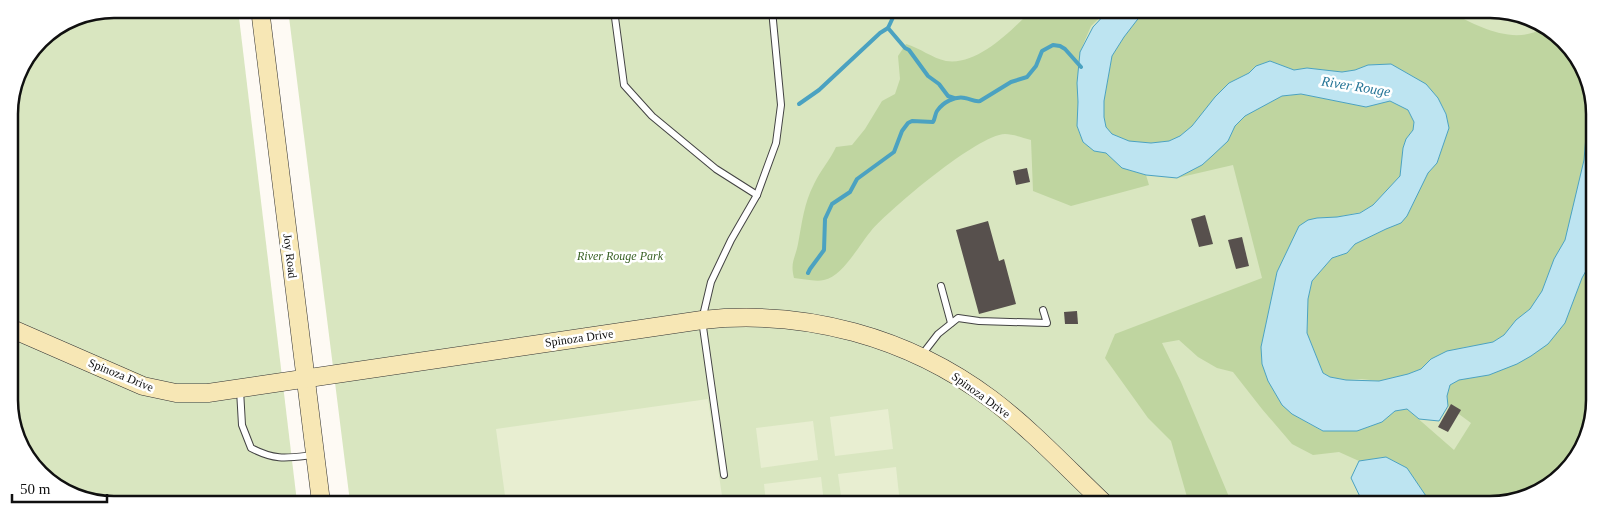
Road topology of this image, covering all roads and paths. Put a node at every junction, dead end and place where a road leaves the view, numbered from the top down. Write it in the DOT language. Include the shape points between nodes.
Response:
graph roads {
  1 [pos="261,18"];
  2 [pos="615,18"];
  3 [pos="773,18"];
  4 [pos="757,195"];
  5 [pos="942,286"];
  6 [pos="1043,310"];
  7 [pos="702,320"];
  8 [pos="952,323"];
  9 [pos="18,331"];
  10 [pos="920,357"];
  11 [pos="305,379"];
  12 [pos="240,389"];
  13 [pos="315,455"];
  14 [pos="724,475"];
  15 [pos="320,496"];
  16 [pos="1096,496"];
  1 -- 11 [label="street, Joy Road"];
  2 -- 4 [label="lane" via="624,85 652,116 716,169"];
  3 -- 4 [label="lane" via="781,105 776,144"];
  4 -- 7 [label="lane" via="711,282"];
  5 -- 8 [label="lane"];
  6 -- 8 [label="lane" via="1047,323 958,318"];
  7 -- 10 [label="street, Spinoza Drive" via="752,317 815,322 875,338"];
  7 -- 11 [label="street, Spinoza Drive"];
  7 -- 14 [label="lane"];
  8 -- 10 [label="lane" via="938,334"];
  9 -- 12 [label="street, Spinoza Drive" via="157,390 208,393"];
  10 -- 16 [label="street, Spinoza Drive" via="956,376 997,404"];
  11 -- 12 [label="street, Spinoza Drive"];
  11 -- 13 [label="street, Joy Road"];
  12 -- 13 [label="lane" via="242,425 251,448 275,457"];
  13 -- 15 [label="street, Joy Road"];
}
